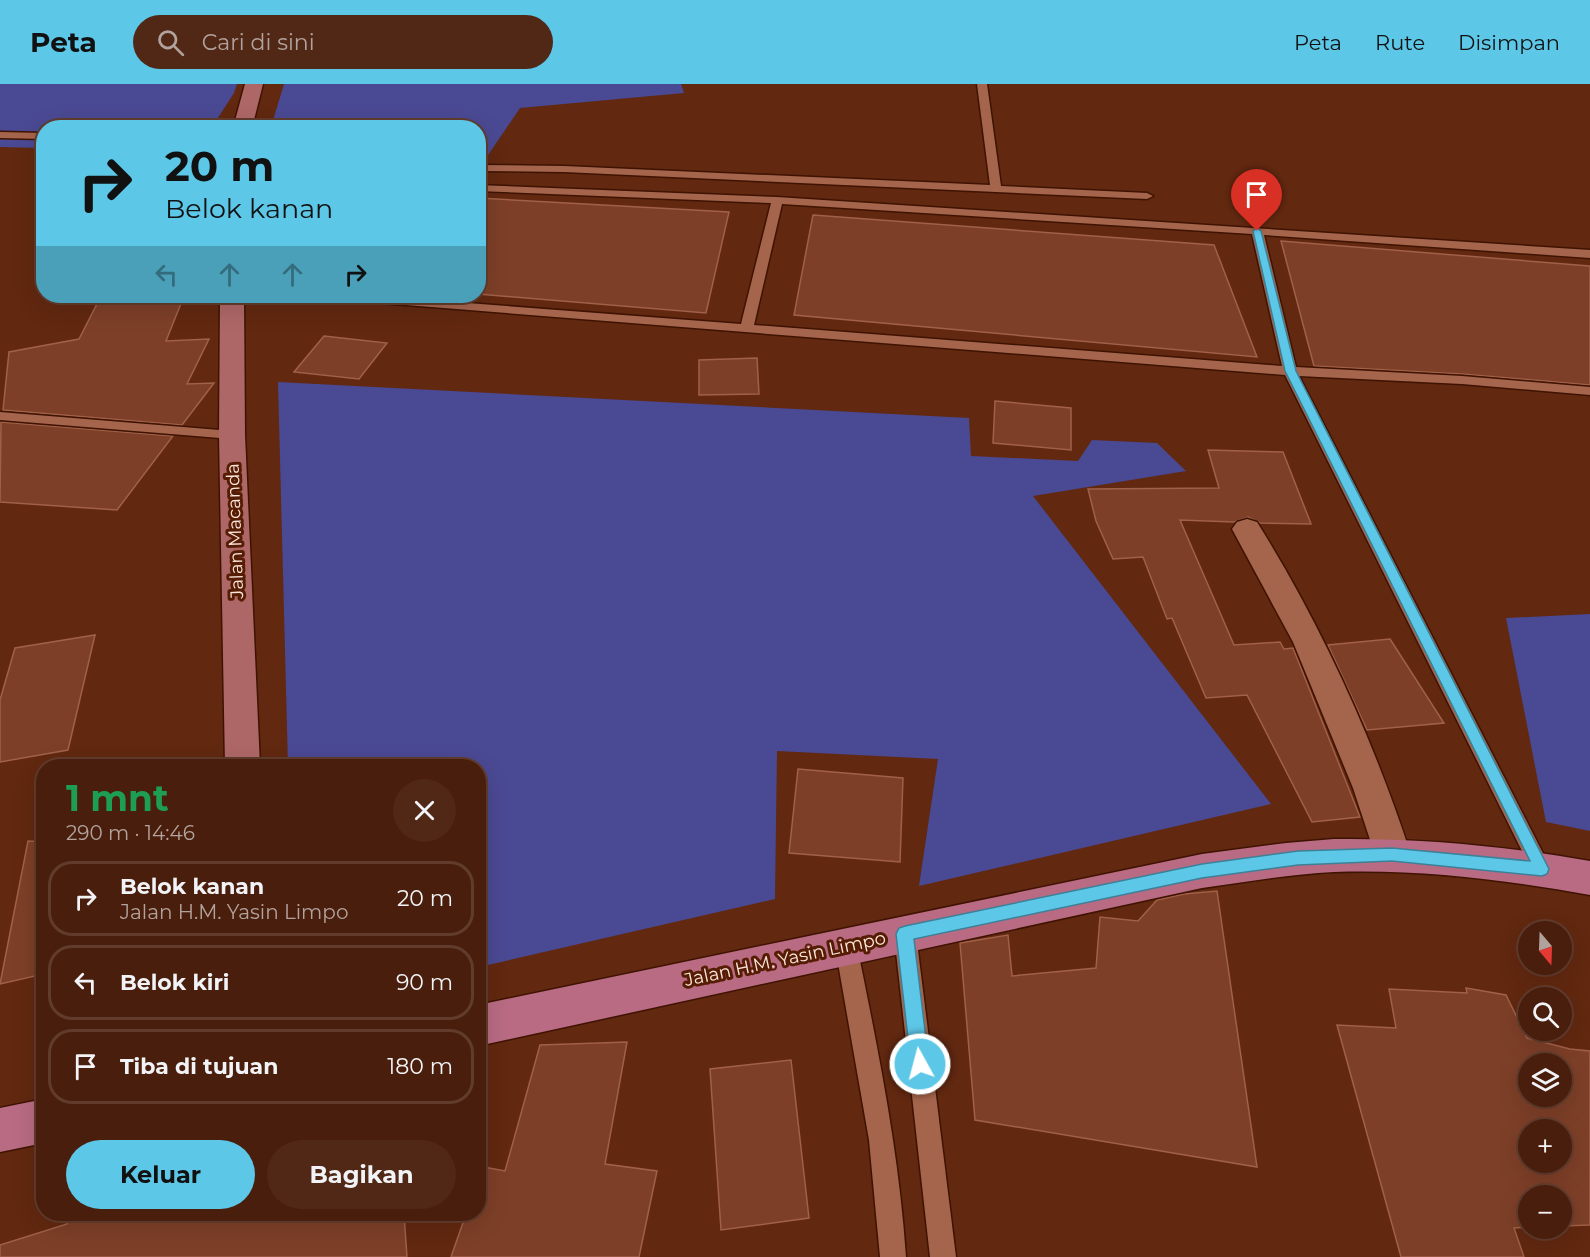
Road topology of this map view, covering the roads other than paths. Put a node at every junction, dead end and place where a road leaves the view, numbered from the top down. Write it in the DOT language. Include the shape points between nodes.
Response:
graph roads {
  1 [pos="254,84"];
  2 [pos="982,84"];
  3 [pos="244,120"];
  4 [pos="0,135"];
  5 [pos="36,136"];
  6 [pos="486,168"];
  7 [pos="486,188"];
  8 [pos="996,190"];
  9 [pos="1147,196"];
  10 [pos="777,200"];
  11 [pos="1257,231"];
  12 [pos="1590,254"];
  13 [pos="232,303"];
  14 [pos="424,303"];
  15 [pos="747,328"];
  16 [pos="1290,371"];
  17 [pos="1590,391"];
  18 [pos="0,416"];
  19 [pos="232,435"];
  20 [pos="1247,529"];
  21 [pos="243,759"];
  22 [pos="1392,855"];
  23 [pos="1542,869"];
  24 [pos="1590,878"];
  25 [pos="905,934"];
  26 [pos="846,946"];
  27 [pos="486,1024"];
  28 [pos="36,1123"];
  29 [pos="0,1130"];
  30 [pos="894,1257"];
  31 [pos="943,1257"];
  1 -- 3 [label="street"];
  2 -- 8 [label="lane"];
  4 -- 5 [label="lane"];
  6 -- 8 [label="lane"];
  7 -- 10 [label="lane"];
  8 -- 9 [label="lane"];
  10 -- 11 [label="lane"];
  10 -- 15 [label="lane"];
  11 -- 12 [label="lane"];
  11 -- 16 [label="lane"];
  13 -- 19 [label="street, Jalan Macanda"];
  14 -- 15 [label="lane"];
  15 -- 16 [label="lane"];
  16 -- 17 [label="lane"];
  16 -- 23 [label="lane"];
  18 -- 19 [label="lane"];
  19 -- 21 [label="street, Jalan Macanda"];
  20 -- 22 [label="street" via="1309,642 1371,788"];
  22 -- 23 [label="main road, Jalan H.M. Yasin Limpo"];
  22 -- 25 [label="main road, Jalan H.M. Yasin Limpo" via="1298,858 1202,871"];
  23 -- 24 [label="main road, Jalan H.M. Yasin Limpo"];
  25 -- 26 [label="main road, Jalan H.M. Yasin Limpo"];
  25 -- 31 [label="lane"];
  26 -- 27 [label="main road, Jalan H.M. Yasin Limpo"];
  26 -- 30 [label="lane" via="891,1201"];
  28 -- 29 [label="main road"];
}
